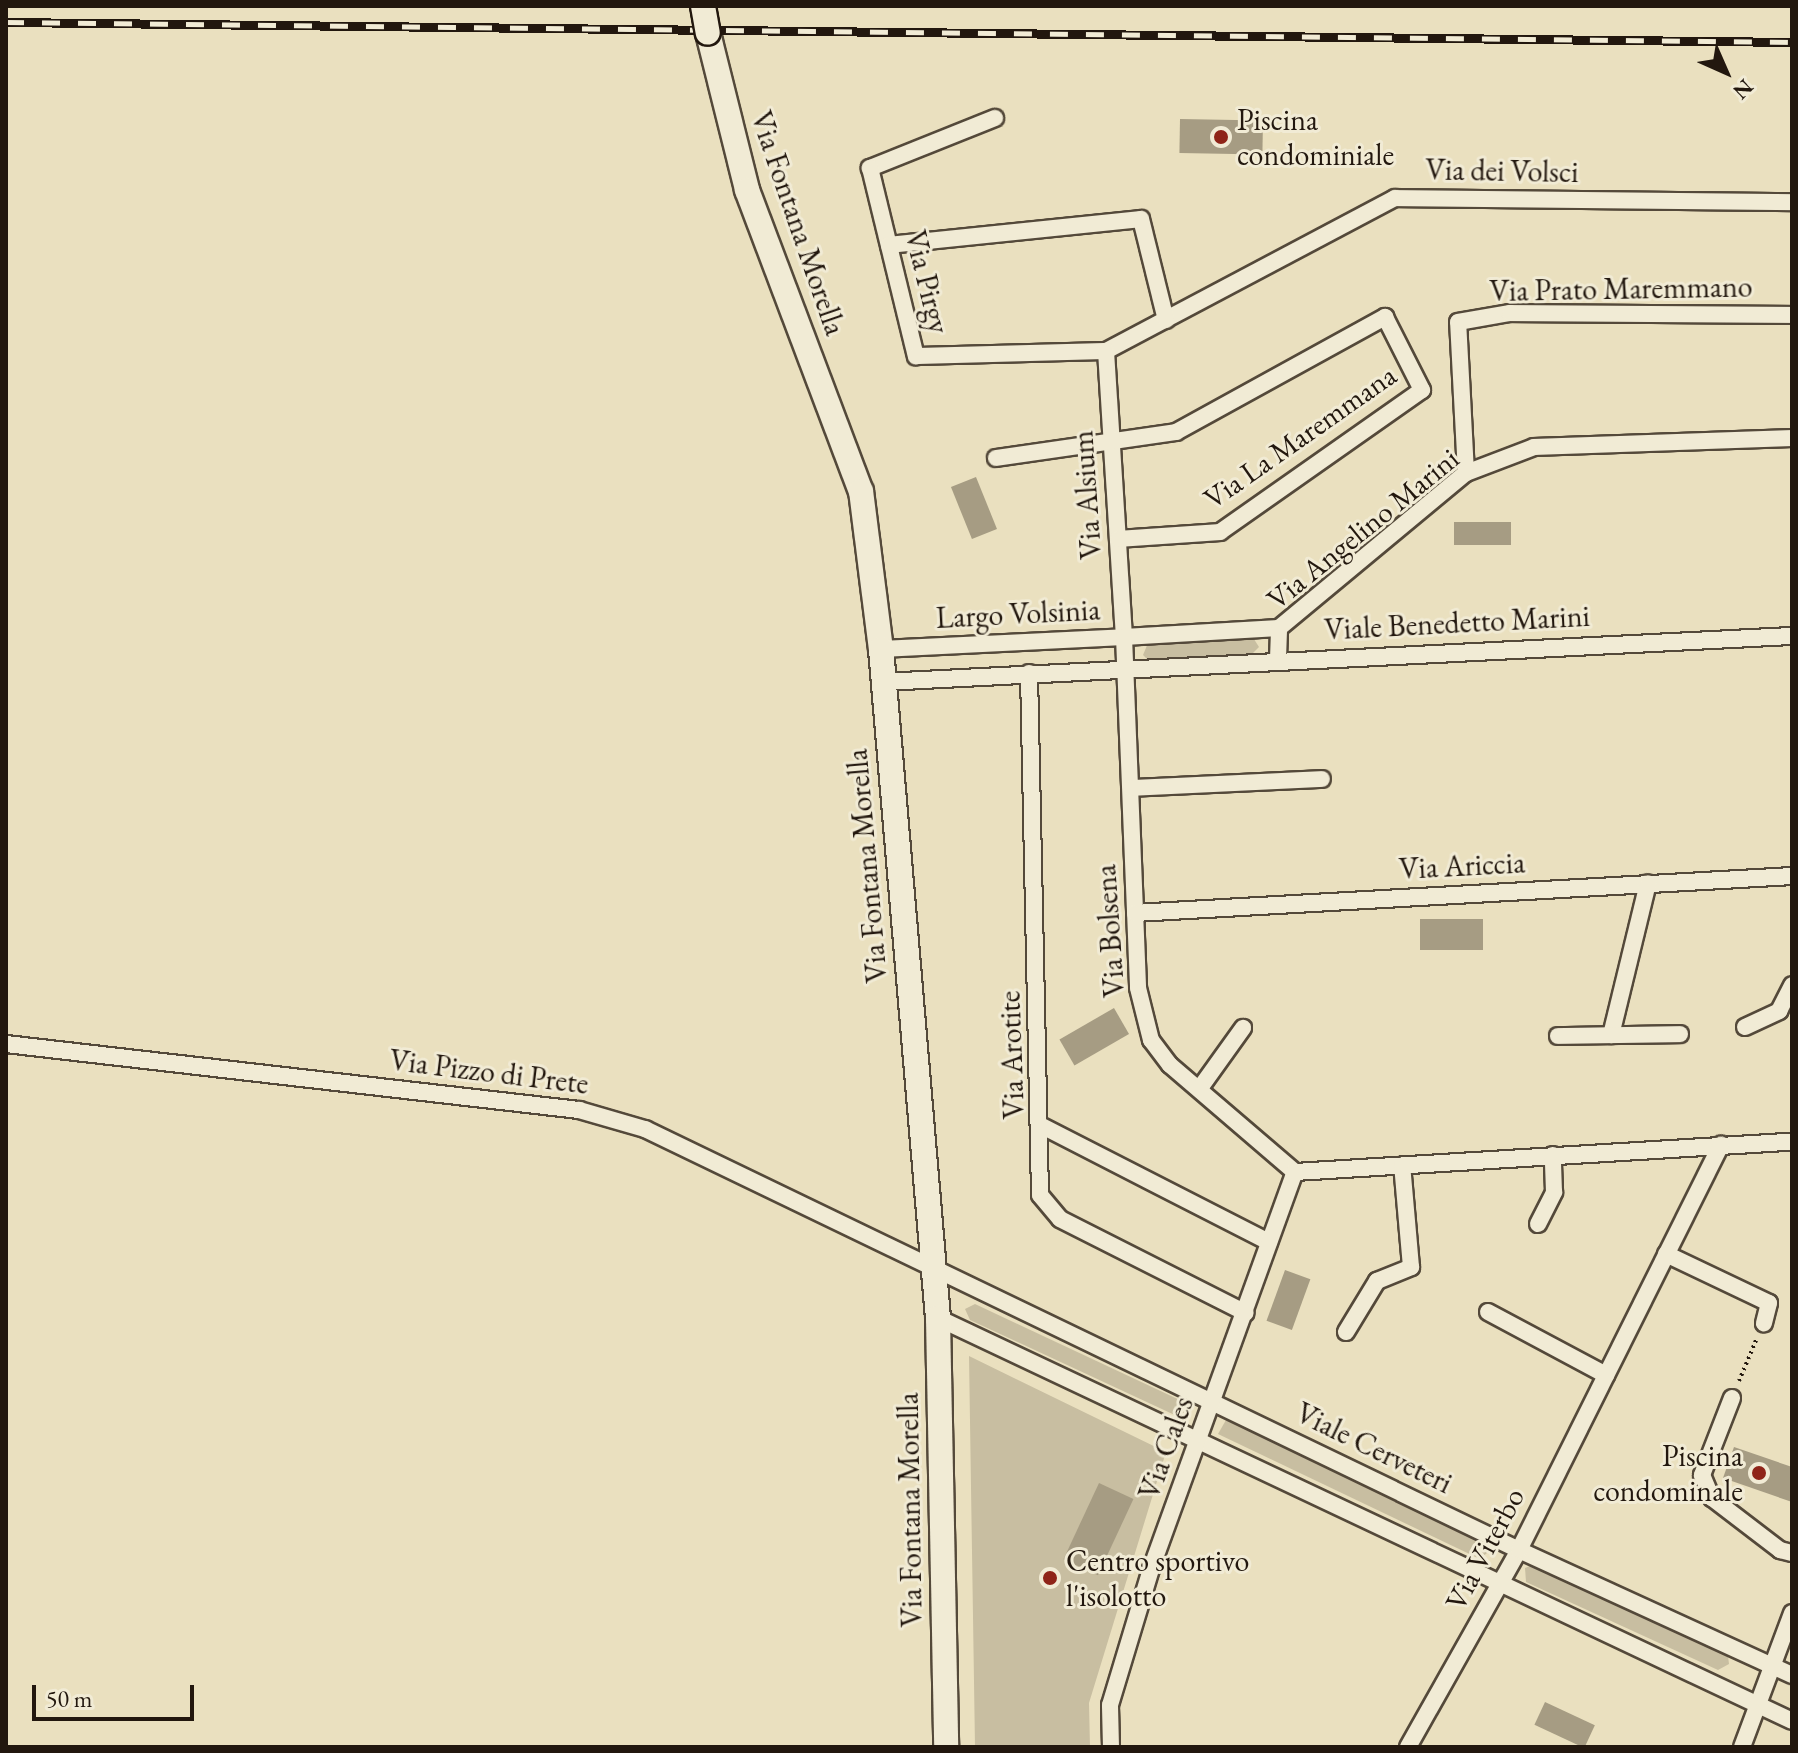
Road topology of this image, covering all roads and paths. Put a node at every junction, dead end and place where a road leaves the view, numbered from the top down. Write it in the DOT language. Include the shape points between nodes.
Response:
graph roads {
  1 [pos="703,6"];
  2 [pos="995,118"];
  3 [pos="1792,202"];
  4 [pos="889,245"];
  5 [pos="1792,315"];
  6 [pos="1166,320"];
  7 [pos="1106,351"];
  8 [pos="1792,438"];
  9 [pos="1112,440"];
  10 [pos="996,458"];
  11 [pos="1466,473"];
  12 [pos="1118,539"];
  13 [pos="1279,628"];
  14 [pos="1792,636"];
  15 [pos="1124,637"];
  16 [pos="881,649"];
  17 [pos="1278,659"];
  18 [pos="1124,669"];
  19 [pos="1029,673"];
  20 [pos="883,682"];
  21 [pos="1322,779"];
  22 [pos="1131,788"];
  23 [pos="1792,876"];
  24 [pos="1648,883"];
  25 [pos="1135,913"];
  26 [pos="1792,985"];
  27 [pos="1745,1027"];
  28 [pos="1243,1028"];
  29 [pos="1680,1034"];
  30 [pos="1611,1035"];
  31 [pos="1558,1036"];
  32 [pos="6,1044"];
  33 [pos="1200,1088"];
  34 [pos="1042,1126"];
  35 [pos="1792,1142"];
  36 [pos="1721,1145"];
  37 [pos="1553,1155"];
  38 [pos="1402,1165"];
  39 [pos="1295,1172"];
  40 [pos="1538,1224"];
  41 [pos="1269,1242"];
  42 [pos="1666,1254"];
  43 [pos="934,1266"];
  44 [pos="1488,1312"];
  45 [pos="1246,1313"];
  46 [pos="938,1318"];
  47 [pos="1764,1323"];
  48 [pos="1346,1332"];
  49 [pos="1606,1375"];
  50 [pos="1732,1398"];
  51 [pos="1213,1401"];
  52 [pos="1199,1443"];
  53 [pos="1519,1550"];
  54 [pos="1792,1553"];
  55 [pos="1499,1587"];
  56 [pos="1792,1613"];
  57 [pos="1776,1668"];
  58 [pos="1792,1675"];
  59 [pos="1760,1707"];
  60 [pos="1792,1721"];
  61 [pos="946,1747"];
  62 [pos="1111,1747"];
  63 [pos="1408,1747"];
  64 [pos="1742,1747"];
  1 -- 16 [label="street, Via Fontana Morella, bridge" via="747,190 861,491"];
  2 -- 4 [label="street, Via Pirgy" via="870,168"];
  3 -- 6 [label="street, Via dei Volsci" via="1395,198"];
  4 -- 6 [label="street" via="1141,219"];
  4 -- 7 [label="street, Via Pirgy" via="916,356"];
  5 -- 11 [label="street, Via Prato Maremmano" via="1510,313 1458,322"];
  6 -- 7 [label="street, Via dei Volsci"];
  7 -- 9 [label="street, Via Alsium"];
  8 -- 11 [label="street, Via Angelino Marini" via="1534,447"];
  9 -- 10 [label="street"];
  9 -- 12 [label="street, Via Alsium"];
  9 -- 12 [label="street, Via La Maremmana" via="1176,432 1385,317 1422,390 1220,532"];
  11 -- 13 [label="street, Via Angelino Marini"];
  12 -- 15 [label="street, Via Alsium"];
  13 -- 15 [label="street"];
  13 -- 17 [label="street, Via Angelino Marini"];
  14 -- 17 [label="street, Viale Benedetto Marini"];
  15 -- 16 [label="street, Largo Volsinia"];
  15 -- 18 [label="street, Largo Volsinia"];
  16 -- 20 [label="street, Via Fontana Morella"];
  17 -- 18 [label="street, Viale Benedetto Marini"];
  18 -- 19 [label="street, Largo Volsinia"];
  18 -- 22 [label="street, Via Bolsena"];
  19 -- 20 [label="street, Largo Volsinia"];
  19 -- 34 [label="street, Via Arotite"];
  20 -- 43 [label="street, Via Fontana Morella"];
  21 -- 22 [label="street"];
  22 -- 25 [label="street, Via Bolsena"];
  23 -- 24 [label="street, Via Ariccia"];
  24 -- 25 [label="street, Via Ariccia"];
  24 -- 30 [label="street"];
  25 -- 33 [label="street, Via Bolsena" via="1138,988 1151,1040 1170,1065"];
  26 -- 27 [label="street" via="1779,1011"];
  28 -- 33 [label="street"];
  29 -- 30 [label="street"];
  30 -- 31 [label="street"];
  32 -- 43 [label="street, Via Pizzo di Prete" via="594,1113 645,1129"];
  33 -- 39 [label="street, Via Bolsena"];
  34 -- 41 [label="street"];
  34 -- 45 [label="street, Via Arotite" via="1040,1195 1060,1219"];
  35 -- 36 [label="street"];
  36 -- 37 [label="street"];
  36 -- 42 [label="street, Via Viterbo"];
  37 -- 38 [label="street"];
  37 -- 40 [label="street" via="1554,1192"];
  38 -- 39 [label="street"];
  38 -- 48 [label="street" via="1411,1267 1377,1281"];
  39 -- 41 [label="street, Via Cales"];
  41 -- 45 [label="street, Via Cales"];
  42 -- 47 [label="street" via="1769,1303"];
  42 -- 49 [label="street, Via Viterbo"];
  43 -- 46 [label="street, Via Fontana Morella"];
  43 -- 51 [label="street, Viale Cerveteri"];
  44 -- 49 [label="street"];
  45 -- 51 [label="street, Via Cales"];
  46 -- 52 [label="street"];
  46 -- 61 [label="street, Via Fontana Morella"];
  47 -- 50 [label="path"];
  49 -- 53 [label="street, Via Viterbo"];
  50 -- 54 [label="street" via="1702,1475 1712,1498 1780,1550"];
  51 -- 52 [label="street, Via Cales"];
  51 -- 53 [label="street, Viale Cerveteri"];
  52 -- 55 [label="street"];
  52 -- 62 [label="street, Via Cales" via="1151,1569 1110,1705"];
  53 -- 55 [label="street, Via Viterbo"];
  53 -- 57 [label="street, Viale Cerveteri"];
  55 -- 59 [label="street"];
  55 -- 63 [label="street, Via Viterbo"];
  56 -- 57 [label="street"];
  57 -- 58 [label="street, Viale Cerveteri"];
  57 -- 59 [label="street"];
  59 -- 60 [label="street"];
  59 -- 64 [label="street"];
}
